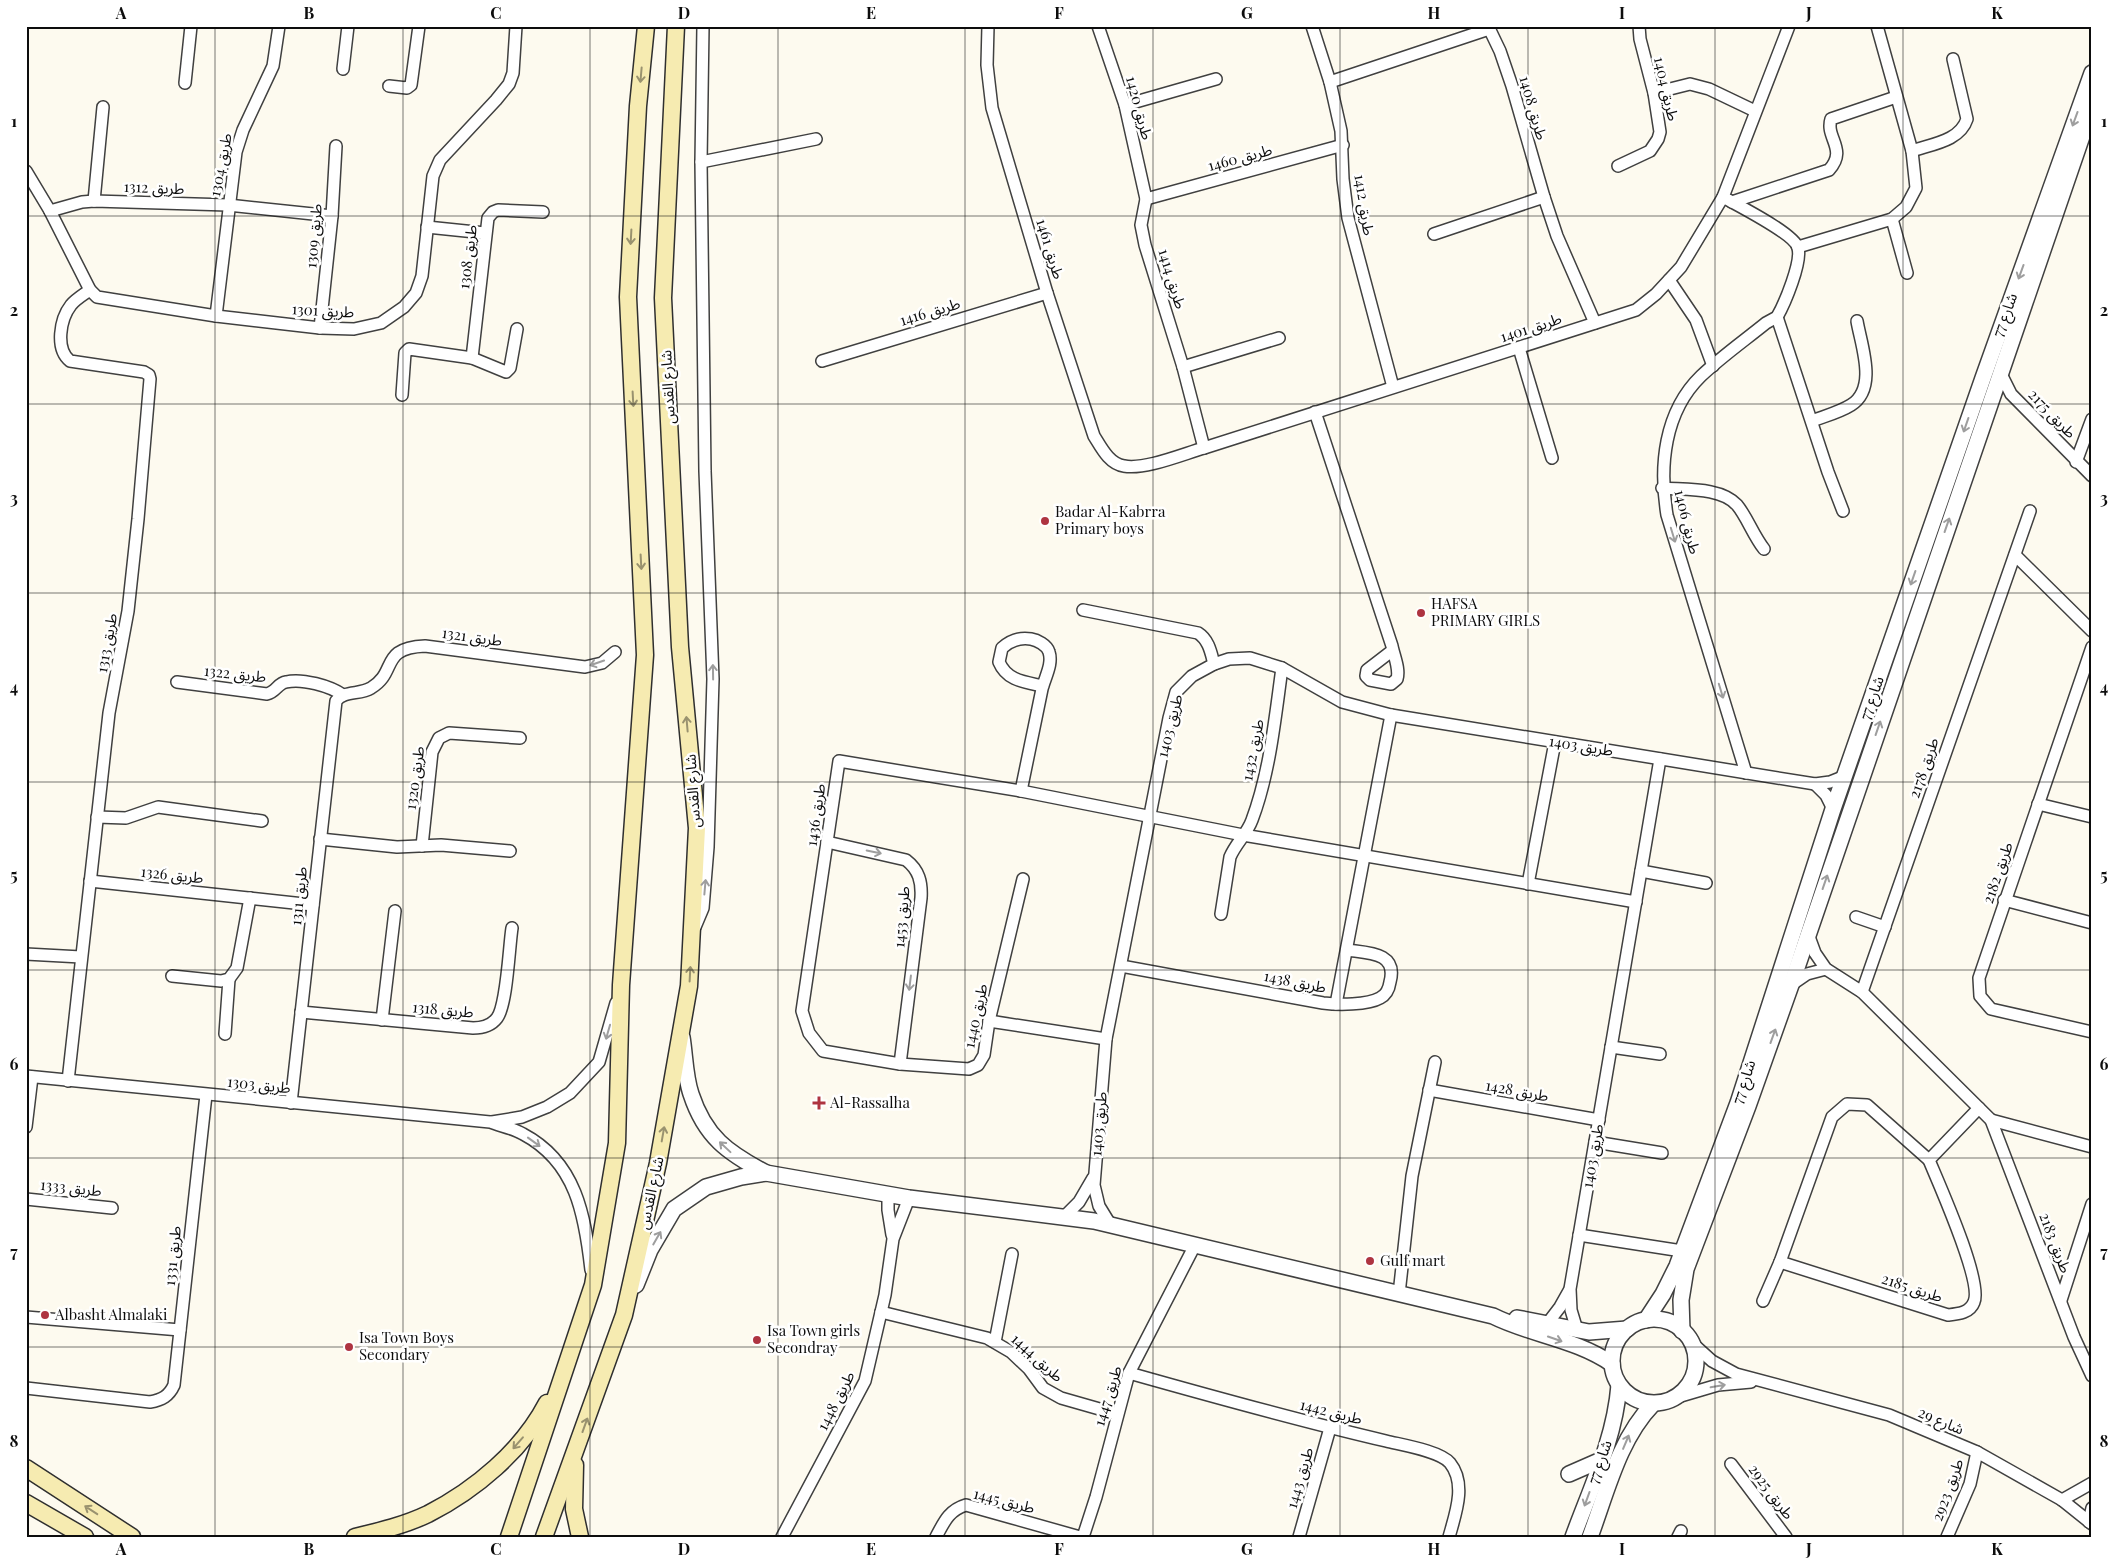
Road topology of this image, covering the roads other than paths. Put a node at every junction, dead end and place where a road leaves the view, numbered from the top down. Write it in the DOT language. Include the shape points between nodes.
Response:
graph roads {
  1 [pos="191,26"];
  2 [pos="279,26"];
  3 [pos="348,26"];
  4 [pos="419,26"];
  5 [pos="516,26"];
  6 [pos="646,26"];
  7 [pos="676,26"];
  8 [pos="703,26"];
  9 [pos="988,26"];
  10 [pos="1098,26"];
  11 [pos="1312,26"];
  12 [pos="1639,26"];
  13 [pos="1789,26"];
  14 [pos="1877,26"];
  15 [pos="1489,28"];
  16 [pos="1953,59"];
  17 [pos="343,69"];
  18 [pos="2092,73"];
  19 [pos="1216,79"];
  20 [pos="1330,82"];
  21 [pos="185,83"];
  22 [pos="389,86"];
  23 [pos="1654,93"];
  24 [pos="1896,97"];
  25 [pos="1124,105"];
  26 [pos="103,107"];
  27 [pos="2092,107"];
  28 [pos="1755,111"];
  29 [pos="816,139"];
  30 [pos="336,146"];
  31 [pos="1343,146"];
  32 [pos="1912,151"];
  33 [pos="701,162"];
  34 [pos="1618,166"];
  35 [pos="28,179"];
  36 [pos="1544,197"];
  37 [pos="1146,199"];
  38 [pos="1727,199"];
  39 [pos="94,201"];
  40 [pos="228,205"];
  41 [pos="50,211"];
  42 [pos="543,212"];
  43 [pos="332,216"];
  44 [pos="1892,219"];
  45 [pos="428,227"];
  46 [pos="485,233"];
  47 [pos="1434,234"];
  48 [pos="1798,247"];
  49 [pos="1907,272"];
  50 [pos="1670,280"];
  51 [pos="90,290"];
  52 [pos="1047,293"];
  53 [pos="216,316"];
  54 [pos="1777,317"];
  55 [pos="1857,321"];
  56 [pos="1595,322"];
  57 [pos="320,328"];
  58 [pos="517,330"];
  59 [pos="1279,338"];
  60 [pos="1519,348"];
  61 [pos="472,358"];
  62 [pos="822,361"];
  63 [pos="1183,366"];
  64 [pos="1713,366"];
  65 [pos="2000,372"];
  66 [pos="1394,388"];
  67 [pos="2012,394"];
  68 [pos="402,395"];
  69 [pos="1991,398"];
  70 [pos="1314,412"];
  71 [pos="2092,419"];
  72 [pos="1812,421"];
  73 [pos="1204,448"];
  74 [pos="1552,458"];
  75 [pos="2076,462"];
  76 [pos="1123,466"];
  77 [pos="2092,476"];
  78 [pos="1662,488"];
  79 [pos="1843,511"];
  80 [pos="2030,511"];
  81 [pos="1764,549"];
  82 [pos="2015,555"];
  83 [pos="1083,610"];
  84 [pos="2092,631"];
  85 [pos="2092,647"];
  86 [pos="1393,650"];
  87 [pos="615,652"];
  88 [pos="1214,664"];
  89 [pos="1282,668"];
  90 [pos="177,682"];
  91 [pos="1043,686"];
  92 [pos="342,695"];
  93 [pos="1391,715"];
  94 [pos="520,738"];
  95 [pos="1555,742"];
  96 [pos="1660,759"];
  97 [pos="1746,773"];
  98 [pos="1845,776"];
  99 [pos="1815,784"];
  100 [pos="1021,791"];
  101 [pos="2038,804"];
  102 [pos="1834,808"];
  103 [pos="1151,816"];
  104 [pos="98,817"];
  105 [pos="2092,817"];
  106 [pos="262,821"];
  107 [pos="1243,835"];
  108 [pos="320,839"];
  109 [pos="827,842"];
  110 [pos="422,846"];
  111 [pos="510,852"];
  112 [pos="1364,856"];
  113 [pos="1641,871"];
  114 [pos="1023,879"];
  115 [pos="90,881"];
  116 [pos="1706,883"];
  117 [pos="1528,884"];
  118 [pos="250,898"];
  119 [pos="2004,900"];
  120 [pos="1636,902"];
  121 [pos="313,905"];
  122 [pos="395,911"];
  123 [pos="1221,914"];
  124 [pos="1856,917"];
  125 [pos="2092,923"];
  126 [pos="1885,927"];
  127 [pos="512,928"];
  128 [pos="692,933"];
  129 [pos="1808,934"];
  130 [pos="1347,950"];
  131 [pos="26,954"];
  132 [pos="81,957"];
  133 [pos="1121,966"];
  134 [pos="1826,969"];
  135 [pos="172,976"];
  136 [pos="229,979"];
  137 [pos="621,985"];
  138 [pos="1791,986"];
  139 [pos="1862,992"];
  140 [pos="1336,1004"];
  141 [pos="301,1012"];
  142 [pos="382,1020"];
  143 [pos="989,1021"];
  144 [pos="682,1030"];
  145 [pos="2092,1032"];
  146 [pos="225,1034"];
  147 [pos="1106,1039"];
  148 [pos="1611,1047"];
  149 [pos="823,1051"];
  150 [pos="1660,1054"];
  151 [pos="1435,1062"];
  152 [pos="900,1064"];
  153 [pos="29,1077"];
  154 [pos="68,1081"];
  155 [pos="1430,1090"];
  156 [pos="206,1095"];
  157 [pos="291,1104"];
  158 [pos="1979,1108"];
  159 [pos="1599,1120"];
  160 [pos="1991,1120"];
  161 [pos="490,1122"];
  162 [pos="26,1127"];
  163 [pos="1595,1142"];
  164 [pos="2092,1147"];
  165 [pos="1662,1153"];
  166 [pos="1929,1160"];
  167 [pos="766,1173"];
  168 [pos="1094,1174"];
  169 [pos="888,1194"];
  170 [pos="909,1198"];
  171 [pos="26,1199"];
  172 [pos="2092,1204"];
  173 [pos="112,1208"];
  174 [pos="1064,1216"];
  175 [pos="1110,1224"];
  176 [pos="1579,1235"];
  177 [pos="893,1239"];
  178 [pos="1195,1245"];
  179 [pos="1682,1251"];
  180 [pos="1012,1254"];
  181 [pos="1780,1262"];
  182 [pos="592,1285"];
  183 [pos="1570,1289"];
  184 [pos="1399,1294"];
  185 [pos="2061,1300"];
  186 [pos="1763,1301"];
  187 [pos="882,1312"];
  188 [pos="624,1314"];
  189 [pos="1493,1316"];
  190 [pos="26,1317"];
  191 [pos="1646,1320"];
  192 [pos="1547,1324"];
  193 [pos="1627,1329"];
  194 [pos="180,1330"];
  195 [pos="1577,1330"];
  196 [pos="1687,1336"];
  197 [pos="995,1342"];
  198 [pos="1612,1364"];
  199 [pos="563,1372"];
  200 [pos="1129,1373"];
  201 [pos="2092,1376"];
  202 [pos="1763,1383"];
  203 [pos="1619,1385"];
  204 [pos="26,1388"];
  205 [pos="1674,1398"];
  206 [pos="1653,1404"];
  207 [pos="1117,1414"];
  208 [pos="1330,1428"];
  209 [pos="1977,1452"];
  210 [pos="575,1454"];
  211 [pos="1601,1460"];
  212 [pos="1732,1464"];
  213 [pos="26,1468"];
  214 [pos="1569,1474"];
  215 [pos="2092,1483"];
  216 [pos="2062,1500"];
  217 [pos="26,1503"];
  218 [pos="2092,1508"];
  219 [pos="44,1513"];
  220 [pos="2090,1523"];
  221 [pos="68,1537"];
  222 [pos="85,1537"];
  223 [pos="132,1537"];
  224 [pos="355,1537"];
  225 [pos="509,1537"];
  226 [pos="544,1537"];
  227 [pos="580,1537"];
  228 [pos="782,1537"];
  229 [pos="936,1537"];
  230 [pos="1082,1537"];
  231 [pos="1299,1537"];
  232 [pos="1449,1537"];
  233 [pos="1573,1537"];
  234 [pos="1590,1537"];
  235 [pos="1786,1537"];
  236 [pos="1947,1537"];
  1 -- 21 [label="street"];
  2 -- 40 [label="street, طريق 1304" via="272,66 239,140"];
  3 -- 17 [label="street"];
  4 -- 22 [label="street" via="411,85 407,88"];
  5 -- 45 [label="street, طريق 1301" via="513,73 509,84 440,160 433,176"];
  6 -- 137 [label="main road, one-way" via="638,106 628,297 645,655"];
  128 -- 7 [label="main road, شارع القدس, one-way" via="697,828 680,647 663,298"];
  8 -- 33 [label="street"];
  9 -- 52 [label="street, طريق 1461" via="987,65 992,108"];
  10 -- 25 [label="street, طريق 1420"];
  11 -- 20 [label="street, طريق 1412"];
  12 -- 23 [label="street, طريق 1404" via="1643,56"];
  13 -- 28 [label="street, طريق 1401"];
  14 -- 24 [label="street"];
  15 -- 20 [label="street, طريق 1408"];
  15 -- 36 [label="street, طريق 1408" via="1512,86"];
  16 -- 32 [label="street" via="1967,119 1965,126 1954,137"];
  18 -- 98 [label="street, شارع 77, one-way"];
  19 -- 25 [label="street"];
  20 -- 31 [label="street, طريق 1412"];
  23 -- 28 [label="street" via="1690,84 1709,89"];
  23 -- 34 [label="street, طريق 1404" via="1660,125 1658,139 1650,151"];
  24 -- 32 [label="street"];
  24 -- 38 [label="street" via="1831,119 1829,125 1837,145 1829,170"];
  25 -- 37 [label="street, طريق 1420"];
  26 -- 39 [label="street"];
  27 -- 65 [label="street, شارع 77"];
  28 -- 38 [label="street, طريق 1401"];
  29 -- 33 [label="street"];
  30 -- 43 [label="street, طريق 1309"];
  31 -- 37 [label="street, طريق 1460"];
  31 -- 66 [label="street, طريق 1412" via="1348,218"];
  32 -- 44 [label="street" via="1916,188 1906,207"];
  128 -- 33 [label="street, one-way" via="703,908 709,837 713,679 705,471"];
  35 -- 41 [label="street"];
  36 -- 47 [label="street"];
  36 -- 56 [label="street, طريق 1408" via="1557,236"];
  37 -- 63 [label="street, طريق 1414" via="1142,225 1145,245"];
  38 -- 48 [label="street" via="1790,236"];
  38 -- 50 [label="street, طريق 1401"];
  39 -- 40 [label="street, طريق 1312"];
  39 -- 41 [label="street, طريق 1312"];
  40 -- 43 [label="street, طريق 1312"];
  40 -- 53 [label="street, طريق 1304"];
  41 -- 51 [label="street"];
  42 -- 46 [label="street, طريق 1308" via="495,211 488,218"];
  43 -- 57 [label="street, طريق 1309"];
  44 -- 48 [label="street"];
  44 -- 49 [label="street"];
  45 -- 46 [label="street"];
  45 -- 57 [label="street, طريق 1301" via="422,276 416,293 404,307 372,325 354,329"];
  46 -- 61 [label="street, طريق 1308"];
  48 -- 54 [label="street" via="1798,261"];
  50 -- 56 [label="street, طريق 1401" via="1636,310"];
  50 -- 64 [label="street" via="1696,320"];
  51 -- 53 [label="street, طريق 1301" via="102,299"];
  51 -- 104 [label="street, طريق 1313" via="66,312 61,346 64,356 70,361 144,372 150,379 128,611 109,713"];
  52 -- 62 [label="street, طريق 1416"];
  52 -- 76 [label="street, طريق 1461" via="1094,436 1106,456"];
  53 -- 57 [label="street, طريق 1301"];
  54 -- 64 [label="street, طريق 1406"];
  54 -- 72 [label="street"];
  55 -- 72 [label="street" via="1866,376 1863,391 1849,406"];
  56 -- 60 [label="street, طريق 1401"];
  58 -- 61 [label="street" via="508,371"];
  59 -- 63 [label="street"];
  60 -- 66 [label="street, طريق 1401"];
  60 -- 74 [label="street"];
  61 -- 68 [label="street" via="409,349"];
  63 -- 73 [label="street, طريق 1414"];
  64 -- 78 [label="street, طريق 1406" via="1682,399 1664,454"];
  65 -- 67 [label="street, طريق 2175"];
  65 -- 69 [label="street, شارع 77"];
  66 -- 70 [label="street, طريق 1401"];
  67 -- 69 [label="street, طريق 2175"];
  67 -- 75 [label="street, طريق 2175"];
  129 -- 69 [label="street, شارع 77, one-way"];
  70 -- 73 [label="street, طريق 1401"];
  70 -- 86 [label="street"];
  71 -- 75 [label="street"];
  72 -- 79 [label="street"];
  73 -- 76 [label="street, طريق 1401" via="1152,464"];
  75 -- 77 [label="street, طريق 2175"];
  78 -- 81 [label="street" via="1717,493 1728,498 1737,505"];
  78 -- 97 [label="street, طريق 1406, one-way" via="1667,515"];
  80 -- 82 [label="street, طريق 2178"];
  82 -- 84 [label="street"];
  82 -- 126 [label="street, طريق 2178"];
  83 -- 88 [label="street" via="1198,633 1209,645"];
  85 -- 101 [label="street, طريق 2182"];
  87 -- 92 [label="street, طريق 1321, one-way" via="594,666 577,666 412,646 392,657 382,677 370,689"];
  88 -- 89 [label="street, طريق 1403" via="1250,658"];
  88 -- 103 [label="street, طريق 1403" via="1192,676 1176,692"];
  89 -- 93 [label="street, طريق 1403" via="1333,699"];
  89 -- 107 [label="street, طريق 1432" via="1266,773 1253,817"];
  90 -- 92 [label="street, طريق 1322" via="267,694 292,681 326,686"];
  91 -- 91 [label="street" via="1050,659 1048,649 1029,639 1015,640 1002,648 999,662 1007,675 1021,682"];
  91 -- 100 [label="street"];
  92 -- 108 [label="street, طريق 1311" via="334,706"];
  93 -- 95 [label="street, طريق 1403"];
  93 -- 112 [label="street"];
  94 -- 110 [label="street, طريق 1320" via="450,733 439,738 432,752"];
  95 -- 96 [label="street, طريق 1403"];
  95 -- 117 [label="street"];
  96 -- 97 [label="street, طريق 1403"];
  96 -- 113 [label="street, طريق 1403"];
  97 -- 99 [label="street, طريق 1403"];
  98 -- 99 [label="street, طريق 1403"];
  98 -- 102 [label="street, شارع 77"];
  99 -- 102 [label="street"];
  100 -- 103 [label="street, طريق 1436"];
  100 -- 109 [label="street, طريق 1436" via="839,761"];
  101 -- 105 [label="street"];
  101 -- 119 [label="street, طريق 2182"];
  102 -- 179 [label="street, شارع 77" via="1738,1103"];
  103 -- 107 [label="street, طريق 1436"];
  103 -- 133 [label="street, طريق 1403"];
  104 -- 106 [label="street" via="126,818 158,808"];
  104 -- 115 [label="street, طريق 1313"];
  107 -- 112 [label="street"];
  107 -- 123 [label="street, طريق 1432" via="1230,857"];
  108 -- 110 [label="street" via="397,847"];
  108 -- 121 [label="street, طريق 1311"];
  109 -- 149 [label="street, طريق 1436" via="802,1011 809,1033"];
  109 -- 152 [label="street, طريق 1453, one-way" via="906,860 913,865 921,880"];
  110 -- 111 [label="street"];
  112 -- 117 [label="street"];
  112 -- 130 [label="street"];
  113 -- 116 [label="street"];
  113 -- 120 [label="street, طريق 1403"];
  114 -- 143 [label="street, طريق 1440"];
  115 -- 118 [label="street, طريق 1326"];
  115 -- 132 [label="street, طريق 1313"];
  117 -- 120 [label="street"];
  118 -- 121 [label="street, طريق 1326"];
  118 -- 136 [label="street" via="236,968"];
  119 -- 125 [label="street"];
  119 -- 145 [label="street, طريق 2182" via="1979,978 1980,996 1991,1009"];
  120 -- 148 [label="street, طريق 1403"];
  121 -- 141 [label="street, طريق 1311"];
  122 -- 142 [label="street"];
  124 -- 126 [label="street"];
  126 -- 139 [label="street, طريق 2178"];
  127 -- 142 [label="street, طريق 1318" via="502,1010 494,1022 473,1028"];
  144 -- 128 [label="main road, شارع القدس, one-way" via="690,986"];
  129 -- 134 [label="street, طريق 2183"];
  129 -- 138 [label="street, شارع 77"];
  130 -- 140 [label="street"];
  130 -- 140 [label="street, طريق 1438" via="1386,959 1390,963 1390,983 1386,994 1379,999"];
  131 -- 132 [label="street"];
  132 -- 154 [label="street, طريق 1313"];
  133 -- 140 [label="street, طريق 1438"];
  133 -- 147 [label="street, طريق 1403"];
  134 -- 138 [label="street" via="1807,974"];
  134 -- 139 [label="street, طريق 2183"];
  135 -- 136 [label="street"];
  136 -- 146 [label="street"];
  137 -- 161 [label="street, طريق 1303, one-way" via="599,1062 570,1093 522,1117"];
  137 -- 182 [label="main road" via="617,1143"];
  196 -- 138 [label="street, شارع 77, one-way" via="1681,1300 1686,1269"];
  139 -- 158 [label="street, طريق 2183"];
  141 -- 142 [label="street, طريق 1318"];
  141 -- 157 [label="street, طريق 1311"];
  143 -- 147 [label="street"];
  143 -- 152 [label="street, طريق 1440" via="984,1054 978,1065 969,1069"];
  167 -- 144 [label="street, one-way" via="734,1156 708,1132 690,1094"];
  188 -- 144 [label="main road, شارع القدس, one-way" via="657,1166"];
  147 -- 168 [label="street, طريق 1403"];
  148 -- 150 [label="street"];
  148 -- 159 [label="street, طريق 1403"];
  149 -- 152 [label="street, طريق 1440"];
  151 -- 155 [label="street"];
  153 -- 154 [label="street, طريق 1303"];
  153 -- 162 [label="street"];
  154 -- 156 [label="street, طريق 1303"];
  155 -- 159 [label="street, طريق 1428"];
  155 -- 184 [label="street" via="1412,1176"];
  156 -- 157 [label="street, طريق 1303"];
  156 -- 194 [label="street, طريق 1331"];
  157 -- 161 [label="street, طريق 1303"];
  158 -- 160 [label="street, طريق 2183"];
  158 -- 166 [label="street"];
  159 -- 163 [label="street, طريق 1403"];
  160 -- 164 [label="street"];
  160 -- 185 [label="street, طريق 2183"];
  161 -- 182 [label="street, طريق 1303, one-way" via="523,1134 565,1170 579,1201 587,1231"];
  163 -- 165 [label="street"];
  163 -- 176 [label="street, طريق 1403"];
  166 -- 181 [label="street, طريق 2185" via="1867,1106 1848,1104 1832,1117"];
  166 -- 181 [label="street, طريق 2185" via="1976,1290 1974,1303 1965,1313 1948,1315"];
  167 -- 169 [label="street"];
  188 -- 167 [label="street, one-way" via="650,1250 674,1209 706,1186"];
  168 -- 174 [label="street, طريق 1403" via="1082,1198"];
  168 -- 175 [label="street, طريق 1403" via="1098,1200"];
  169 -- 170 [label="street"];
  169 -- 177 [label="street, طريق 1448"];
  170 -- 174 [label="street"];
  170 -- 177 [label="street, طريق 1448"];
  171 -- 173 [label="street, طريق 1333"];
  172 -- 185 [label="street"];
  174 -- 175 [label="street"];
  175 -- 178 [label="street"];
  176 -- 179 [label="street"];
  176 -- 183 [label="street, طريق 1403"];
  177 -- 187 [label="street, طريق 1448"];
  178 -- 184 [label="street"];
  178 -- 200 [label="street, طريق 1447"];
  179 -- 191 [label="street, شارع 77" via="1667,1287"];
  180 -- 197 [label="street, طريق 1444"];
  181 -- 186 [label="street, طريق 2185"];
  182 -- 199 [label="main road"];
  183 -- 192 [label="street, طريق 1403"];
  183 -- 195 [label="street, طريق 1403" via="1571,1310"];
  184 -- 189 [label="street"];
  185 -- 201 [label="street, طريق 2183"];
  187 -- 197 [label="street, طريق 1444"];
  187 -- 228 [label="street, طريق 1448" via="865,1381"];
  210 -- 188 [label="main road, شارع القدس, one-way"];
  189 -- 192 [label="street"];
  189 -- 198 [label="street, one-way" via="1594,1352"];
  190 -- 194 [label="street"];
  191 -- 193 [label="street"];
  191 -- 196 [label="street" via="1672,1323"];
  192 -- 195 [label="street"];
  193 -- 195 [label="street"];
  193 -- 198 [label="street" via="1615,1345"];
  194 -- 204 [label="street, طريق 1331" via="174,1385 162,1399 150,1402"];
  196 -- 202 [label="street, شارع 29" via="1724,1368"];
  196 -- 205 [label="street" via="1695,1354 1696,1367 1692,1380"];
  197 -- 207 [label="street, طريق 1444" via="1029,1369 1043,1388 1061,1398"];
  198 -- 203 [label="street"];
  199 -- 224 [label="main road, one-way" via="521,1441 493,1470 462,1494 427,1514 390,1529"];
  199 -- 225 [label="main road"];
  200 -- 207 [label="street, طريق 1447"];
  200 -- 208 [label="street, طريق 1442"];
  205 -- 202 [label="street, شارع 29, one-way" via="1718,1385"];
  202 -- 209 [label="street, شارع 29" via="1889,1415"];
  203 -- 206 [label="street" via="1634,1399"];
  203 -- 211 [label="street, شارع 77" via="1614,1420"];
  205 -- 206 [label="street"];
  234 -- 206 [label="street, شارع 77, one-way" via="1627,1439"];
  207 -- 230 [label="street, طريق 1447" via="1096,1497"];
  208 -- 231 [label="street, طريق 1443"];
  208 -- 232 [label="street, طريق 1442" via="1429,1451 1450,1463 1458,1482 1457,1507"];
  209 -- 216 [label="street, شارع 29"];
  209 -- 236 [label="street, طريق 2923" via="1970,1484"];
  210 -- 226 [label="main road, شارع القدس"];
  210 -- 227 [label="main road" via="574,1509"];
  211 -- 214 [label="street"];
  211 -- 233 [label="street, شارع 77, one-way"];
  212 -- 235 [label="street, طريق 2925"];
  223 -- 213 [label="main road, one-way"];
  215 -- 216 [label="street"];
  216 -- 220 [label="street, شارع 29"];
  217 -- 219 [label="main road"];
  218 -- 220 [label="street"];
  219 -- 221 [label="main road"];
  219 -- 222 [label="main road"];
  229 -- 230 [label="street, طريق 1445" via="947,1516 966,1506"];
}
